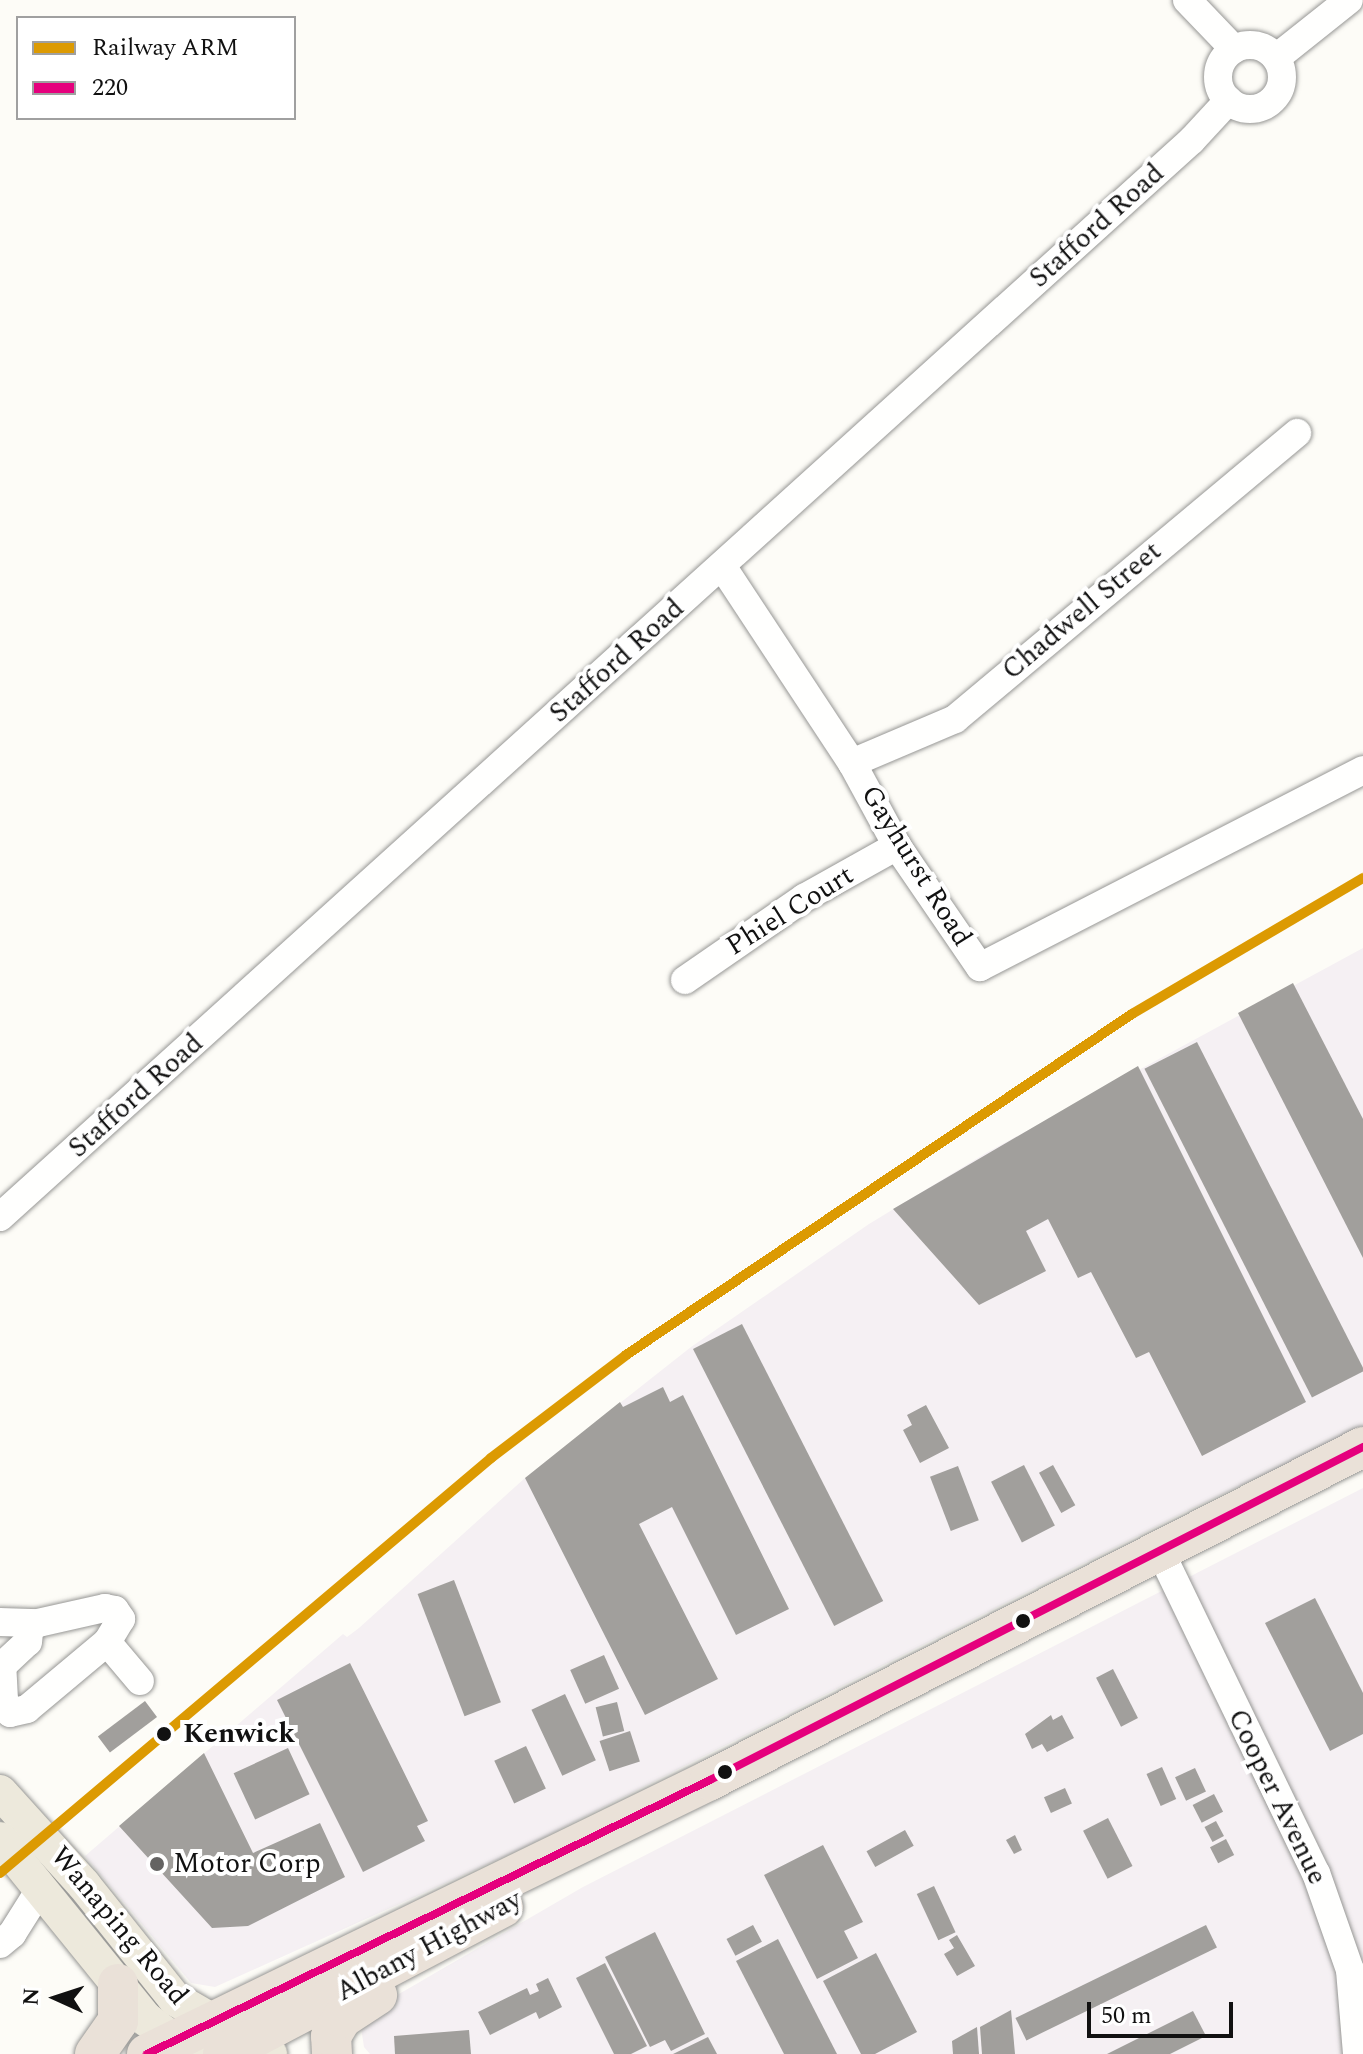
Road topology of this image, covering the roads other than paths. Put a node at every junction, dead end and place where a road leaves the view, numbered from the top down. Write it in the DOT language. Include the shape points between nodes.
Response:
graph roads {
  1 [pos="1187,0"];
  2 [pos="1349,0"];
  3 [pos="1234,49"];
  4 [pos="1276,58"];
  5 [pos="1229,100"];
  6 [pos="1297,433"];
  7 [pos="722,566"];
  8 [pos="852,763"];
  9 [pos="1363,770"];
  10 [pos="897,846"];
  11 [pos="685,980"];
  12 [pos="0,1217"];
  13 [pos="1363,1447"];
  14 [pos="1363,1468"];
  15 [pos="1164,1560"];
  16 [pos="0,1622"];
  17 [pos="30,1623"];
  18 [pos="107,1642"];
  19 [pos="140,1681"];
  20 [pos="0,1792"];
  21 [pos="0,1839"];
  22 [pos="84,1885"];
  23 [pos="41,1888"];
  24 [pos="511,1903"];
  25 [pos="75,1930"];
  26 [pos="6,1939"];
  27 [pos="118,1984"];
  28 [pos="208,2046"];
  29 [pos="95,2054"];
  30 [pos="332,2054"];
  31 [pos="1357,2054"];
  1 -- 3 [label="street"];
  2 -- 4 [label="street"];
  3 -- 4 [label="street" via="1258,46"];
  3 -- 5 [label="street" via="1219,72"];
  4 -- 5 [label="street" via="1282,76 1275,97 1255,109"];
  5 -- 7 [label="street, Stafford Road"];
  6 -- 8 [label="street, Chadwell Street" via="955,719"];
  7 -- 8 [label="street, Gayhurst Road"];
  7 -- 12 [label="street, Stafford Road"];
  8 -- 10 [label="street, Gayhurst Road"];
  9 -- 10 [label="street, Gayhurst Road" via="980,967"];
  10 -- 11 [label="street, Phiel Court" via="804,898"];
  13 -- 15 [label="highway, Albany Highway"];
  14 -- 15 [label="highway, Albany Highway"];
  15 -- 24 [label="highway, Albany Highway"];
  15 -- 28 [label="highway, Albany Highway" via="710,1780"];
  15 -- 31 [label="street, Cooper Avenue" via="1316,1873 1350,1970"];
  16 -- 17 [label="street"];
  17 -- 18 [label="street" via="111,1609 121,1624"];
  17 -- 18 [label="street" via="28,1642 2,1666 10,1713 27,1709"];
  18 -- 19 [label="street"];
  20 -- 22 [label="main road, Wanaping Road"];
  21 -- 23 [label="main road, Wanaping Road"];
  22 -- 23 [label="main road"];
  22 -- 25 [label="main road" via="77,1895"];
  22 -- 28 [label="main road, Wanaping Road"];
  23 -- 25 [label="main road, Wanaping Road"];
  23 -- 26 [label="street"];
  24 -- 28 [label="highway, Albany Highway"];
  24 -- 30 [label="highway" via="477,1937 348,2012 334,2030"];
  25 -- 26 [label="street" via="46,1924"];
  25 -- 27 [label="main road, Wanaping Road"];
  27 -- 28 [label="main road, Wanaping Road"];
  27 -- 29 [label="highway" via="118,2021"];
}
